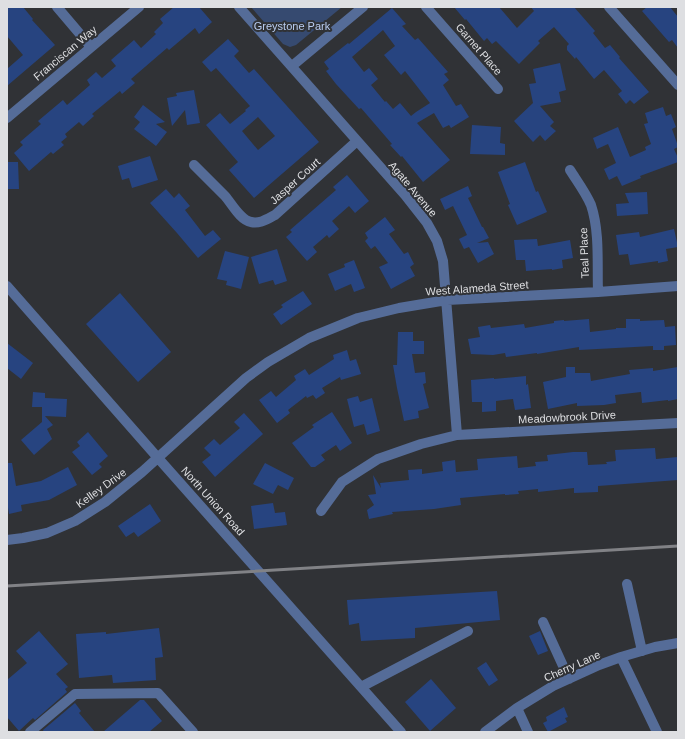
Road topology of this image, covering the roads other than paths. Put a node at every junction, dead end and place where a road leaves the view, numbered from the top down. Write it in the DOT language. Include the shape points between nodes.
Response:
graph roads {
  1 [pos="57,7"];
  2 [pos="139,7"];
  3 [pos="239,7"];
  4 [pos="363,7"];
  5 [pos="426,7"];
  6 [pos="609,7"];
  7 [pos="92,47"];
  8 [pos="292,66"];
  9 [pos="678,85"];
  10 [pos="498,89"];
  11 [pos="7,118"];
  12 [pos="357,141"];
  13 [pos="194,165"];
  14 [pos="570,170"];
  15 [pos="7,286"];
  16 [pos="678,286"];
  17 [pos="598,292"];
  18 [pos="447,300"];
  19 [pos="678,423"];
  20 [pos="456,435"];
  21 [pos="158,458"];
  22 [pos="321,511"];
  23 [pos="7,540"];
  24 [pos="626,584"];
  25 [pos="543,622"];
  26 [pos="468,631"];
  27 [pos="678,643"];
  28 [pos="642,651"];
  29 [pos="621,657"];
  30 [pos="569,679"];
  31 [pos="361,687"];
  32 [pos="517,708"];
  33 [pos="30,732"];
  34 [pos="193,732"];
  35 [pos="401,732"];
  36 [pos="485,732"];
  37 [pos="528,732"];
  38 [pos="657,732"];
  1 -- 7 [label="street"];
  2 -- 7 [label="street, Franciscan Way"];
  3 -- 8 [label="street, Agate Avenue"];
  4 -- 8 [label="street"];
  5 -- 10 [label="street, Garnet Place"];
  6 -- 9 [label="street"];
  7 -- 11 [label="street, Franciscan Way"];
  8 -- 12 [label="street, Agate Avenue"];
  12 -- 13 [label="street, Jasper Court" via="275,215 261,222 248,221 235,210 227,198"];
  12 -- 18 [label="street, Agate Avenue" via="405,195 437,240 443,260"];
  14 -- 17 [label="street, Teal Place" via="590,204 596,226"];
  15 -- 21 [label="street, North Union Road"];
  16 -- 17 [label="street, West Alameda Street"];
  17 -- 18 [label="street, West Alameda Street"];
  18 -- 20 [label="street, Agate Avenue"];
  18 -- 21 [label="street, West Alameda Street" via="358,318 309,338 246,378"];
  19 -- 20 [label="street, Meadowbrook Drive"];
  20 -- 22 [label="street, Meadowbrook Drive" via="378,459 342,482"];
  21 -- 23 [label="street, Kelley Drive" via="105,502 75,521 47,533"];
  21 -- 31 [label="street, North Union Road"];
  24 -- 28 [label="street"];
  25 -- 30 [label="street"];
  26 -- 31 [label="street"];
  27 -- 28 [label="street, Cherry Lane"];
  28 -- 29 [label="street, Cherry Lane"];
  29 -- 30 [label="street, Cherry Lane"];
  29 -- 38 [label="street"];
  30 -- 32 [label="street, Cherry Lane"];
  31 -- 35 [label="street, North Union Road"];
  32 -- 36 [label="street, Cherry Lane"];
  32 -- 37 [label="street"];
  33 -- 34 [label="street" via="76,694 158,693"];
}
